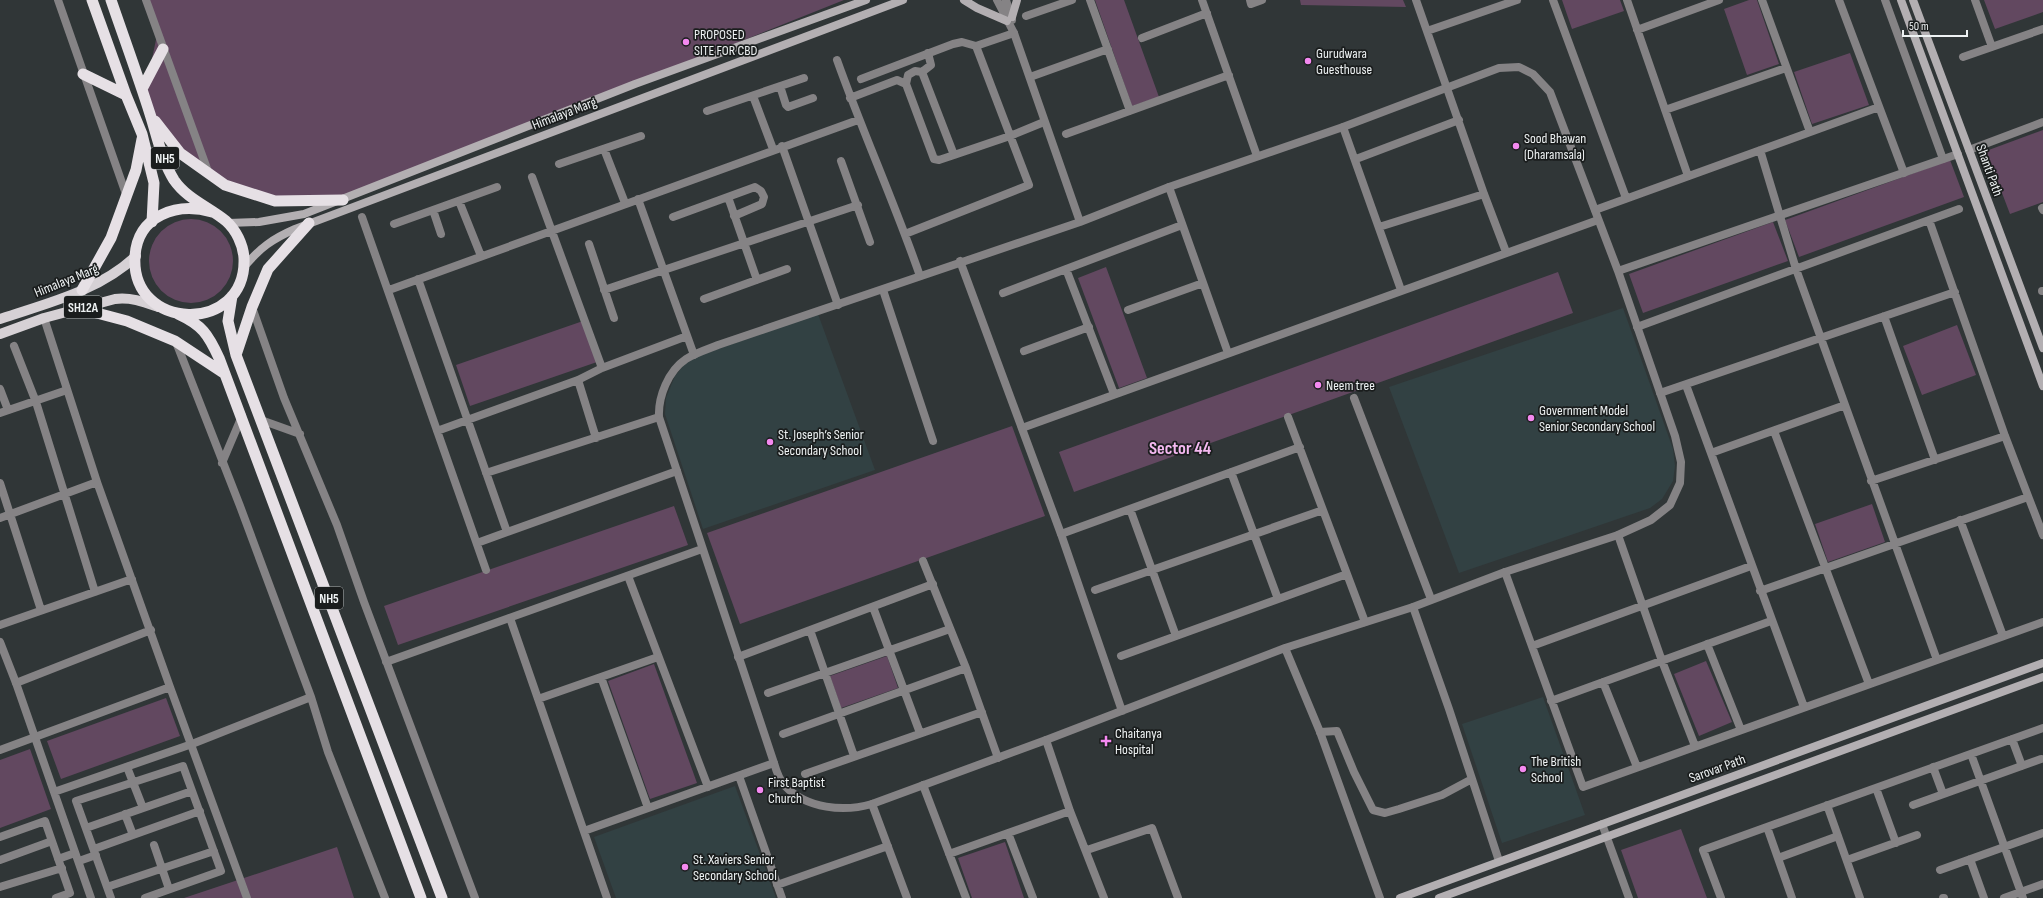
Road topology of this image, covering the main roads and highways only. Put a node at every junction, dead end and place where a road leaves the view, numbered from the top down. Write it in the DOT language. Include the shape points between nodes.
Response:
graph roads {
  1 [pos="92,0"];
  2 [pos="111,0"];
  3 [pos="866,0"];
  4 [pos="903,0"];
  5 [pos="964,0"];
  6 [pos="1016,0"];
  7 [pos="1901,0"];
  8 [pos="1913,0"];
  9 [pos="163,49"];
  10 [pos="83,74"];
  11 [pos="142,89"];
  12 [pos="126,95"];
  13 [pos="150,115"];
  14 [pos="142,134"];
  15 [pos="343,200"];
  16 [pos="212,212"];
  17 [pos="152,222"];
  18 [pos="228,223"];
  19 [pos="309,223"];
  20 [pos="136,256"];
  21 [pos="244,267"];
  22 [pos="82,290"];
  23 [pos="232,296"];
  24 [pos="78,308"];
  25 [pos="168,311"];
  26 [pos="178,314"];
  27 [pos="0,319"];
  28 [pos="0,334"];
  29 [pos="2043,348"];
  30 [pos="236,355"];
  31 [pos="226,374"];
  32 [pos="2043,386"];
  33 [pos="2043,663"];
  34 [pos="2043,677"];
  35 [pos="421,898"];
  36 [pos="442,898"];
  37 [pos="1400,898"];
  38 [pos="1439,898"];
  1 -- 12 [label="highway, NH5 / NH5"];
  2 -- 11 [label="highway, NH5"];
  3 -- 15 [label="main road, Himalaya Marg" via="635,84"];
  4 -- 19 [label="main road, Himalaya Marg"];
  5 -- 6 [label="main road" via="977,8 1010,19"];
  7 -- 32 [label="main road, Shanti Path"];
  8 -- 29 [label="main road, Shanti Path"];
  9 -- 11 [label="highway"];
  10 -- 12 [label="highway"];
  11 -- 13 [label="highway, NH5"];
  12 -- 14 [label="highway, NH5 / NH5"];
  13 -- 15 [label="highway" via="180,153 225,185 274,201"];
  13 -- 16 [label="highway, NH5" via="174,179 188,196"];
  14 -- 17 [label="highway, NH5 / NH5" via="154,183"];
  14 -- 22 [label="highway" via="136,170 127,198 111,238"];
  15 -- 18 [label="main road, Himalaya Marg" via="304,214 279,219"];
  16 -- 17 [label="highway, NH5" via="180,208 165,213"];
  16 -- 18 [label="highway, NH5"];
  17 -- 20 [label="highway, NH5" via="141,237"];
  18 -- 21 [label="highway, NH5" via="241,244"];
  19 -- 21 [label="main road, Himalaya Marg" via="275,238 261,248"];
  19 -- 30 [label="highway" via="268,269"];
  20 -- 22 [label="main road, Himalaya Marg / SH12A" via="106,279"];
  20 -- 25 [label="highway, NH5" via="137,275 145,292 155,303"];
  21 -- 23 [label="highway, NH5" via="240,282"];
  22 -- 27 [label="main road, Himalaya Marg / SH12A"];
  23 -- 26 [label="highway, NH5" via="208,313 193,316"];
  23 -- 30 [label="highway, NH5" via="228,321"];
  24 -- 25 [label="main road, Himalaya Marg / SH12A" via="125,298 140,300"];
  24 -- 28 [label="main road, Himalaya Marg / SH12A"];
  24 -- 31 [label="highway" via="127,321 176,342"];
  25 -- 26 [label="highway, NH5"];
  26 -- 31 [label="highway, NH5" via="203,328"];
  30 -- 36 [label="highway, NH5"];
  31 -- 35 [label="highway, NH5"];
  33 -- 37 [label="main road, Sarovar Path"];
  34 -- 38 [label="main road, Sarovar Path"];
}
